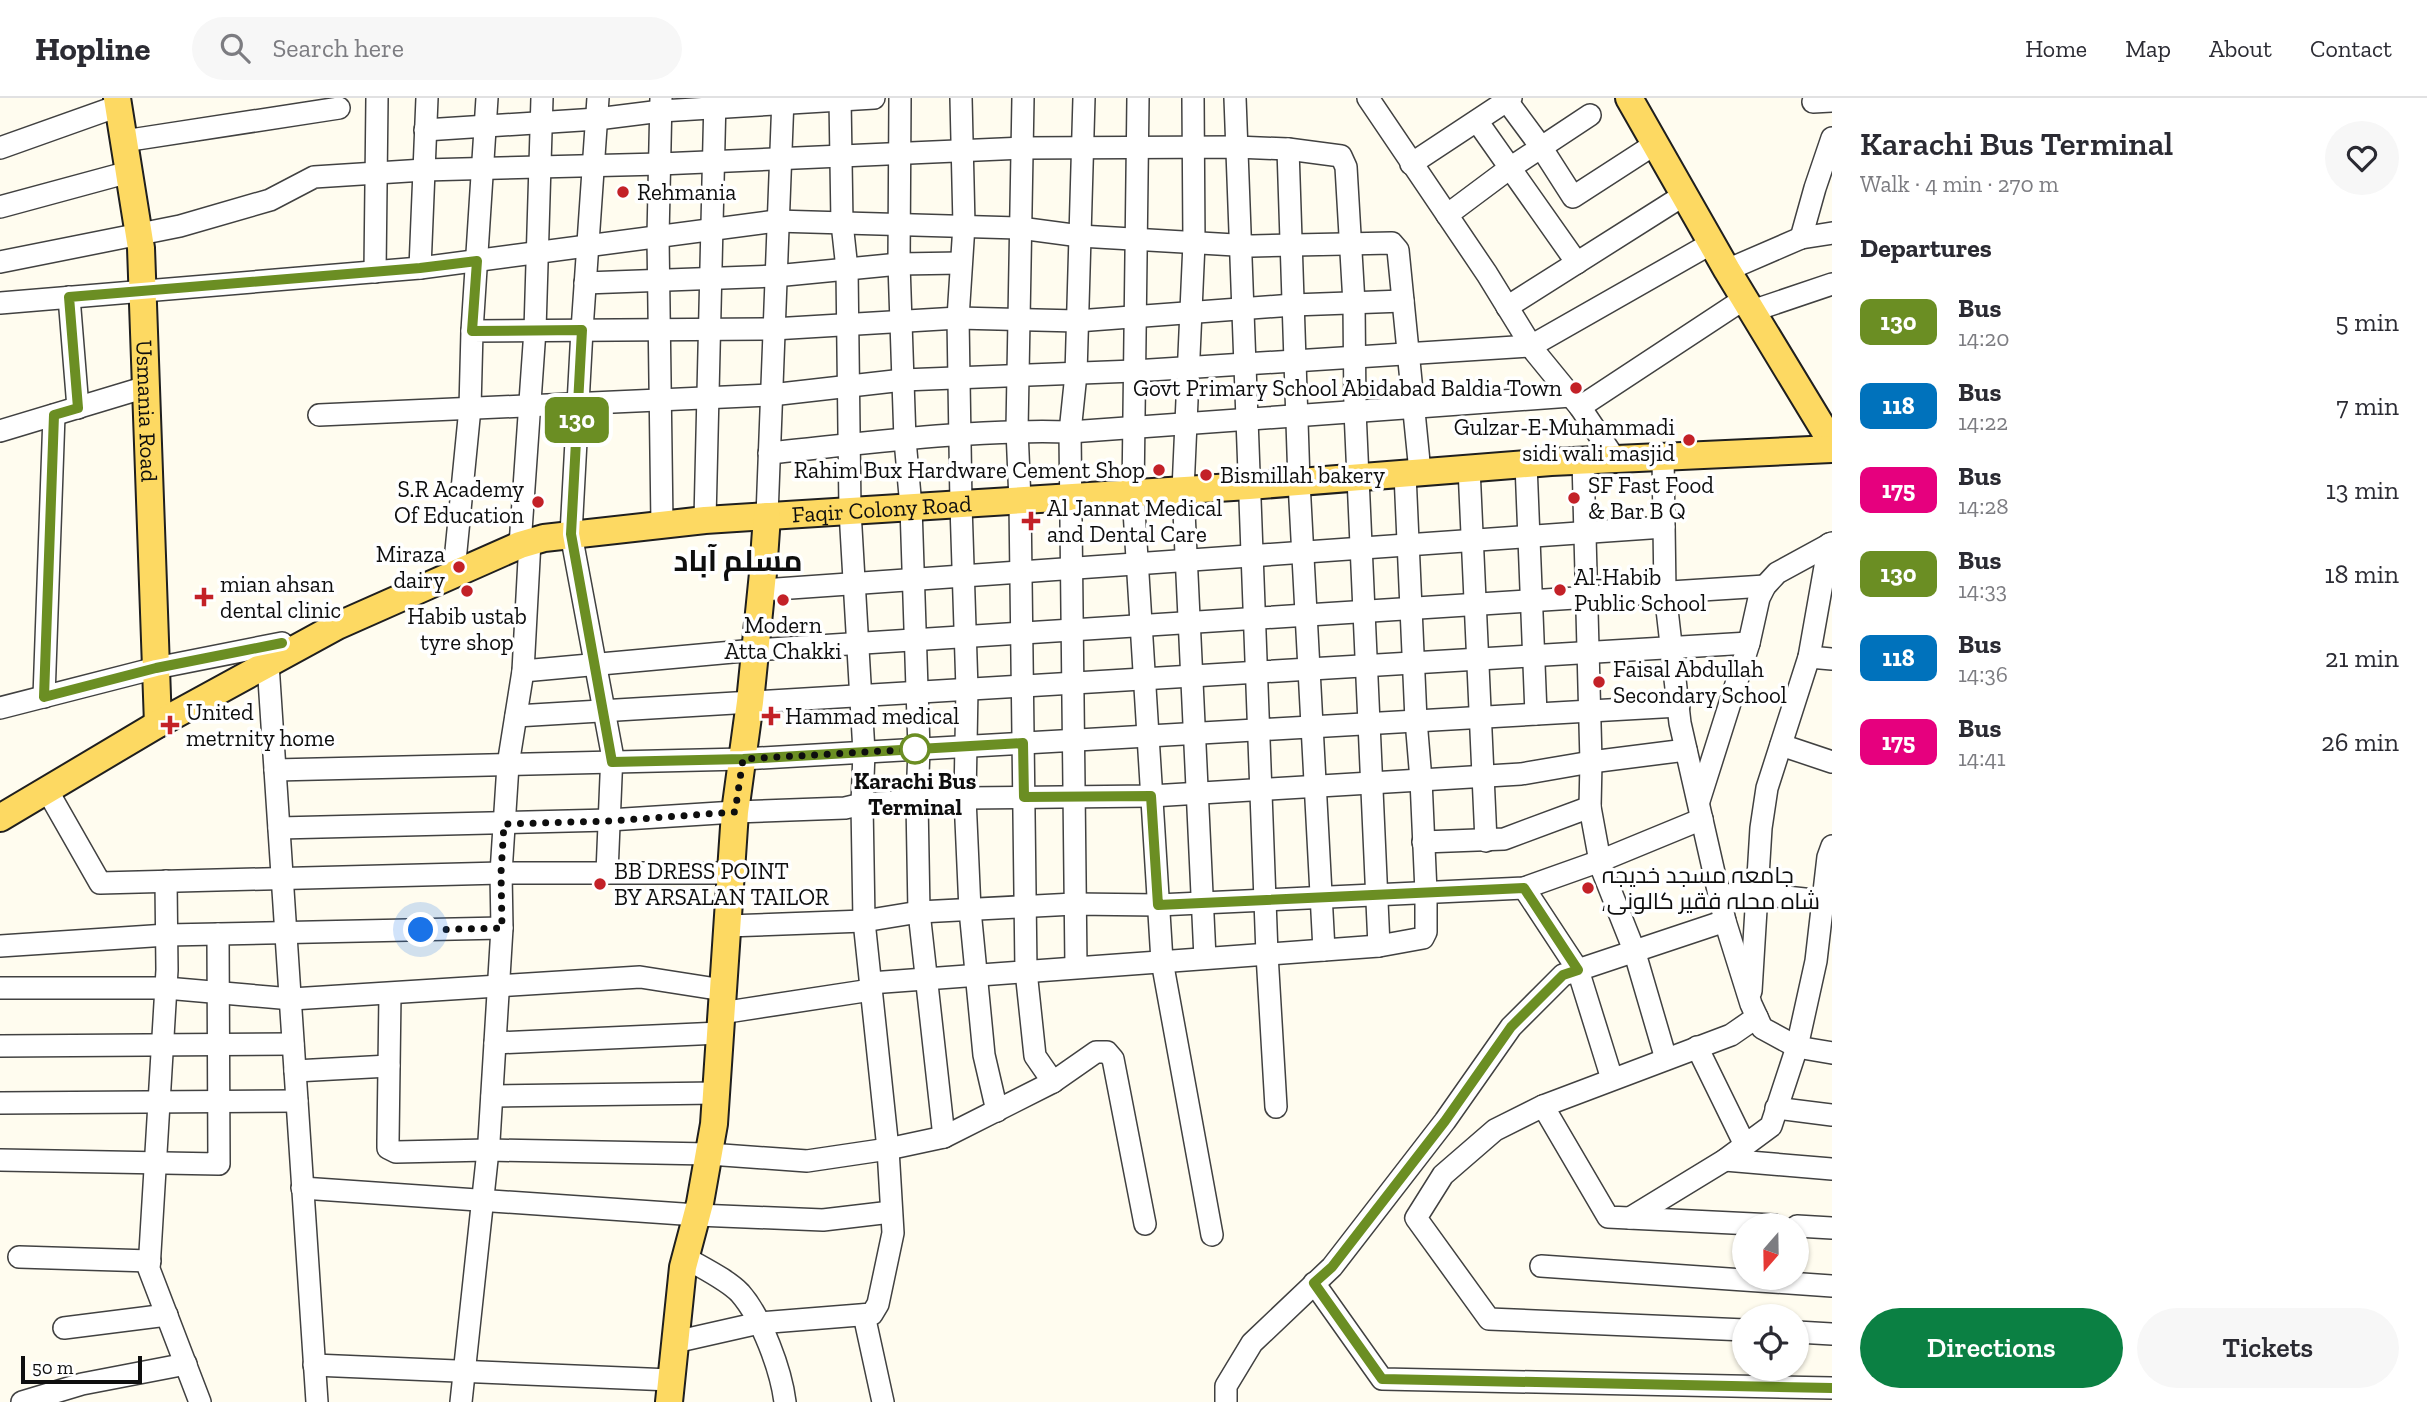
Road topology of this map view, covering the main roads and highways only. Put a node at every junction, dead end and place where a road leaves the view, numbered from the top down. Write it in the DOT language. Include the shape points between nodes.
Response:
graph roads {
  1 [pos="1629,98"];
  2 [pos="118,102"];
  3 [pos="1832,443"];
  4 [pos="1832,449"];
  5 [pos="766,516"];
  6 [pos="158,724"];
  7 [pos="0,818"];
  8 [pos="670,1391"];
  1 -- 3 [label="main road"];
  2 -- 6 [label="main road, Usmania Road" via="140,234"];
  4 -- 5 [label="main road, Faqir Colony Road" via="1583,460"];
  5 -- 6 [label="main road, Faqir Colony Road" via="571,534 525,543 275,654"];
  5 -- 8 [label="main road" via="762,590 735,812 716,1094 709,1154 686,1258"];
  6 -- 7 [label="main road, Faqir Colony Road"];
}
